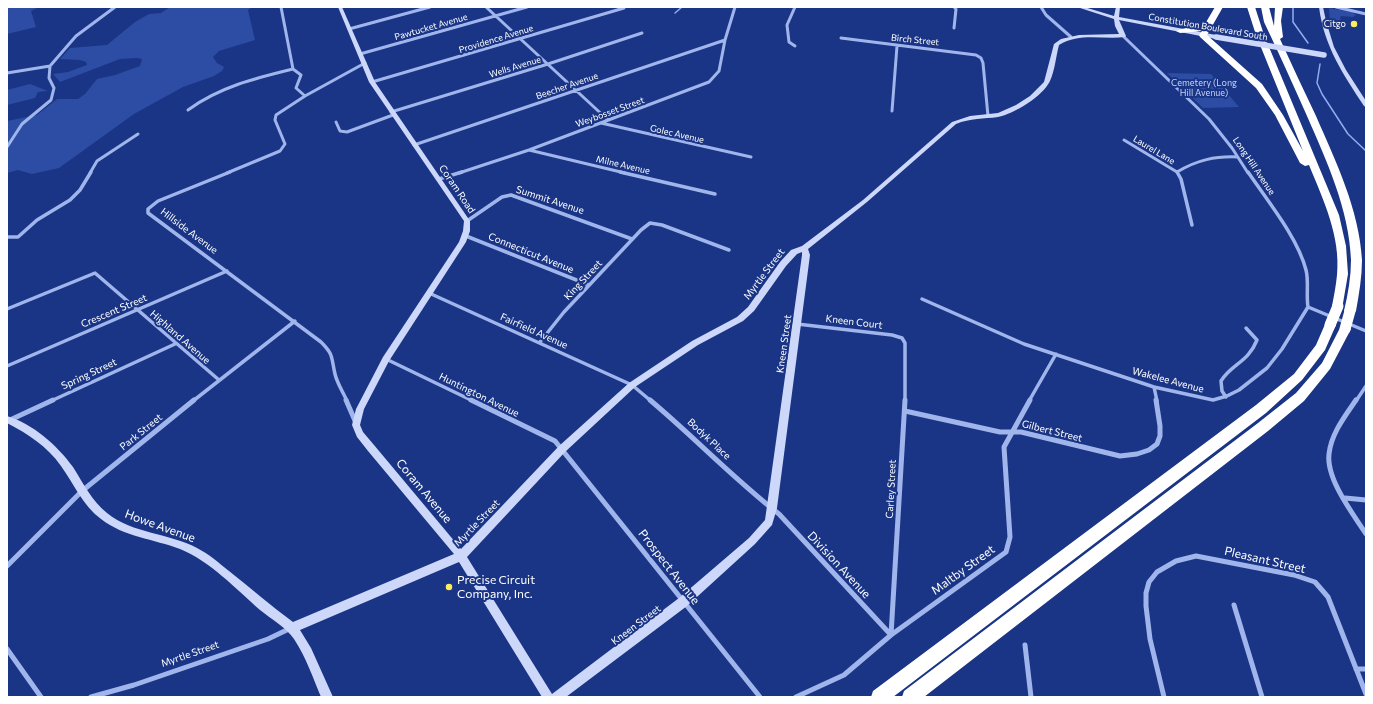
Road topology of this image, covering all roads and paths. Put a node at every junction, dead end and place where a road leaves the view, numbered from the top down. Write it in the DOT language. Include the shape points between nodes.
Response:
graph roads {
  1 [pos="115,7"];
  2 [pos="281,7"];
  3 [pos="340,7"];
  4 [pos="430,7"];
  5 [pos="486,7"];
  6 [pos="528,7"];
  7 [pos="735,7"];
  8 [pos="795,7"];
  9 [pos="954,7"];
  10 [pos="1041,7"];
  11 [pos="1079,7"];
  12 [pos="1118,7"];
  13 [pos="1219,7"];
  14 [pos="1251,7"];
  15 [pos="1265,7"];
  16 [pos="1279,7"];
  17 [pos="1321,7"];
  18 [pos="1336,7"];
  19 [pos="624,8"];
  20 [pos="1366,14"];
  21 [pos="496,16"];
  22 [pos="1116,19"];
  23 [pos="1208,26"];
  24 [pos="954,28"];
  25 [pos="350,29"];
  26 [pos="1180,31"];
  27 [pos="642,33"];
  28 [pos="1203,35"];
  29 [pos="1122,36"];
  30 [pos="1071,37"];
  31 [pos="520,38"];
  32 [pos="841,38"];
  33 [pos="725,40"];
  34 [pos="795,46"];
  35 [pos="897,46"];
  36 [pos="1282,52"];
  37 [pos="360,54"];
  38 [pos="1335,57"];
  39 [pos="365,63"];
  40 [pos="548,64"];
  41 [pos="50,66"];
  42 [pos="293,69"];
  43 [pos="7,73"];
  44 [pos="372,82"];
  45 [pos="577,90"];
  46 [pos="305,96"];
  47 [pos="1366,105"];
  48 [pos="188,110"];
  49 [pos="892,111"];
  50 [pos="392,113"];
  51 [pos="988,116"];
  52 [pos="608,120"];
  53 [pos="336,122"];
  54 [pos="600,123"];
  55 [pos="138,134"];
  56 [pos="1124,140"];
  57 [pos="414,145"];
  58 [pos="7,147"];
  59 [pos="529,150"];
  60 [pos="751,157"];
  61 [pos="1238,157"];
  62 [pos="1177,172"];
  63 [pos="439,179"];
  64 [pos="714,194"];
  65 [pos="1334,215"];
  66 [pos="466,221"];
  67 [pos="1192,226"];
  68 [pos="466,236"];
  69 [pos="7,237"];
  70 [pos="632,239"];
  71 [pos="804,248"];
  72 [pos="729,250"];
  73 [pos="227,271"];
  74 [pos="589,285"];
  75 [pos="429,293"];
  76 [pos="922,299"];
  77 [pos="1308,307"];
  78 [pos="7,309"];
  79 [pos="138,310"];
  80 [pos="295,321"];
  81 [pos="797,324"];
  82 [pos="1246,328"];
  83 [pos="1366,331"];
  84 [pos="540,342"];
  85 [pos="905,343"];
  86 [pos="175,344"];
  87 [pos="1056,354"];
  88 [pos="386,359"];
  89 [pos="7,366"];
  90 [pos="219,380"];
  91 [pos="632,385"];
  92 [pos="1366,386"];
  93 [pos="1154,387"];
  94 [pos="1226,397"];
  95 [pos="905,411"];
  96 [pos="8,420"];
  97 [pos="356,425"];
  98 [pos="1012,430"];
  99 [pos="562,449"];
  100 [pos="82,491"];
  101 [pos="1345,498"];
  102 [pos="1366,500"];
  103 [pos="772,508"];
  104 [pos="1366,534"];
  105 [pos="461,556"];
  106 [pos="7,566"];
  107 [pos="683,602"];
  108 [pos="1234,604"];
  109 [pos="292,628"];
  110 [pos="891,636"];
  111 [pos="1025,645"];
  112 [pos="7,649"];
  113 [pos="1356,669"];
  114 [pos="1366,669"];
  115 [pos="1366,694"];
  116 [pos="326,696"];
  117 [pos="41,697"];
  118 [pos="91,697"];
  119 [pos="548,697"];
  120 [pos="557,697"];
  121 [pos="760,697"];
  122 [pos="796,697"];
  123 [pos="879,697"];
  124 [pos="910,697"];
  125 [pos="1031,697"];
  126 [pos="1164,697"];
  127 [pos="1262,697"];
  1 -- 41 [label="street" via="76,36"];
  2 -- 42 [label="street"];
  3 -- 25 [label="street, Coram Road"];
  4 -- 25 [label="street"];
  5 -- 21 [label="street"];
  6 -- 21 [label="street, Pawtucket Avenue"];
  7 -- 33 [label="street, Weybosset Street"];
  8 -- 34 [label="street" via="787,25 789,42"];
  9 -- 24 [label="street"];
  10 -- 30 [label="street"];
  11 -- 22 [label="street, Constitution Boulevard South"];
  12 -- 22 [label="street, Long Hill Avenue"];
  13 -- 23 [label="highway"];
  14 -- 65 [label="highway" via="1260,35"];
  15 -- 36 [label="highway" via="1268,22"];
  16 -- 36 [label="highway" via="1276,21"];
  17 -- 38 [label="street" via="1324,28"];
  18 -- 20 [label="street"];
  19 -- 31 [label="street, Providence Avenue"];
  21 -- 31 [label="street"];
  21 -- 37 [label="street, Pawtucket Avenue"];
  22 -- 26 [label="street, Constitution Boulevard South"];
  22 -- 29 [label="street, Long Hill Avenue"];
  23 -- 26 [label="highway"];
  23 -- 28 [label="highway"];
  25 -- 37 [label="street, Coram Road"];
  26 -- 28 [label="street, Constitution Boulevard South"];
  27 -- 40 [label="street, Wells Avenue"];
  28 -- 38 [label="street, Constitution Boulevard South, bridge"];
  28 -- 65 [label="highway" via="1247,74 1268,98"];
  29 -- 30 [label="street"];
  29 -- 61 [label="street, Long Hill Avenue" via="1193,102 1220,131"];
  30 -- 51 [label="street" via="1056,44 1045,86 1009,112"];
  31 -- 40 [label="street"];
  31 -- 44 [label="street, Providence Avenue"];
  32 -- 35 [label="street, Birch Street"];
  33 -- 45 [label="street, Beecher Avenue"];
  33 -- 52 [label="street, Weybosset Street" via="719,71 714,79"];
  35 -- 49 [label="street"];
  35 -- 51 [label="street, Birch Street" via="965,52 981,58"];
  36 -- 124 [label="highway, bridge" via="1328,153 1352,222 1357,258 1356,292 1345,329 1326,366 1300,397 1250,437"];
  37 -- 39 [label="street, Coram Road"];
  38 -- 47 [label="street"];
  39 -- 44 [label="street, Coram Road"];
  39 -- 46 [label="street, Hillside Avenue"];
  40 -- 45 [label="street"];
  40 -- 50 [label="street, Wells Avenue"];
  41 -- 43 [label="street"];
  41 -- 58 [label="street" via="49,78 54,88 52,96 42,110 24,122"];
  42 -- 46 [label="street" via="301,75 296,88"];
  42 -- 48 [label="street" via="239,84"];
  44 -- 50 [label="street, Coram Road"];
  45 -- 52 [label="street"];
  45 -- 57 [label="street, Beecher Avenue"];
  46 -- 73 [label="street, Hillside Avenue" via="276,115 275,120 285,144 280,151 158,201 148,209 148,213"];
  50 -- 53 [label="street, Wells Avenue" via="348,132 340,131"];
  50 -- 57 [label="street, Coram Road"];
  51 -- 71 [label="street" via="954,124 865,201"];
  52 -- 54 [label="street, Weybosset Street"];
  54 -- 59 [label="street, Weybosset Street"];
  54 -- 60 [label="street, Golec Avenue"];
  55 -- 69 [label="street" via="97,162 80,190 70,200 37,220 18,237"];
  56 -- 62 [label="street, Laurel Lane"];
  57 -- 63 [label="street, Coram Road"];
  59 -- 63 [label="street, Weybosset Street"];
  59 -- 64 [label="street, Milne Avenue"];
  61 -- 62 [label="street" via="1206,158"];
  61 -- 77 [label="street, Long Hill Avenue" via="1300,250 1307,272"];
  62 -- 67 [label="street"];
  63 -- 66 [label="street, Coram Road"];
  65 -- 123 [label="highway, bridge" via="1344,274 1338,306 1321,347 1298,376 1261,409"];
  66 -- 68 [label="street, Coram Road"];
  66 -- 70 [label="street, Summit Avenue" via="502,197 512,195"];
  68 -- 74 [label="street, Connecticut Avenue"];
  68 -- 75 [label="street"];
  70 -- 72 [label="street, King Street" via="650,223 656,223"];
  70 -- 74 [label="street, King Street"];
  71 -- 81 [label="street, Kneen Street" via="806,255"];
  71 -- 91 [label="street, Myrtle Street" via="794,252 783,264 751,309 740,319 695,343"];
  73 -- 79 [label="street, Crescent Street"];
  73 -- 80 [label="street, Hillside Avenue"];
  74 -- 84 [label="street, King Street"];
  75 -- 84 [label="street, Fairfield Avenue"];
  75 -- 88 [label="street"];
  76 -- 87 [label="street, Wakelee Avenue" via="1024,344"];
  77 -- 83 [label="street"];
  77 -- 94 [label="street, Wakelee Avenue" via="1284,348 1263,373"];
  78 -- 79 [label="street, Highland Avenue" via="95,273"];
  79 -- 86 [label="street, Highland Avenue"];
  79 -- 89 [label="street, Crescent Street"];
  80 -- 90 [label="street, Park Street"];
  80 -- 97 [label="street, Hillside Avenue" via="330,351 335,374"];
  81 -- 85 [label="street, Kneen Court" via="892,335 902,338"];
  81 -- 103 [label="street, Kneen Street"];
  82 -- 94 [label="street" via="1257,340 1246,359 1227,373 1221,382 1220,388"];
  84 -- 91 [label="street, Fairfield Avenue"];
  85 -- 95 [label="street, Carley Street"];
  86 -- 90 [label="street, Highland Avenue"];
  86 -- 96 [label="street, Spring Street"];
  87 -- 93 [label="street, Wakelee Avenue"];
  87 -- 98 [label="street, Maltby Street"];
  88 -- 97 [label="street" via="360,409"];
  88 -- 99 [label="street, Huntington Avenue" via="555,441"];
  90 -- 100 [label="street, Park Street"];
  91 -- 99 [label="street, Myrtle Street"];
  91 -- 103 [label="street, Bodyk Place"];
  92 -- 101 [label="street" via="1331,443 1331,471"];
  93 -- 94 [label="street, Wakelee Avenue" via="1204,399"];
  93 -- 98 [label="street, Gilbert Street" via="1161,432 1158,443 1148,452 1136,456 1120,456"];
  95 -- 98 [label="street, Gilbert Street" via="1000,432"];
  95 -- 110 [label="street, Carley Street"];
  96 -- 100 [label="street, Howe Avenue" via="45,442 59,456"];
  97 -- 105 [label="street, Coram Avenue" via="371,448"];
  98 -- 110 [label="street, Maltby Street" via="1004,447 1010,537 1006,552"];
  99 -- 105 [label="street, Myrtle Street"];
  99 -- 107 [label="street, Prospect Avenue"];
  100 -- 106 [label="street, Park Street"];
  100 -- 109 [label="street, Howe Avenue" via="94,506 117,525 134,533 175,543 194,551"];
  101 -- 102 [label="street"];
  101 -- 104 [label="street"];
  103 -- 107 [label="street, Kneen Street" via="766,527"];
  103 -- 110 [label="street, Division Avenue"];
  105 -- 109 [label="street, Myrtle Street"];
  105 -- 119 [label="street, Coram Avenue"];
  107 -- 120 [label="street, Kneen Street"];
  107 -- 121 [label="street, Prospect Avenue"];
  108 -- 127 [label="street"];
  109 -- 116 [label="street, Howe Avenue" via="309,655"];
  109 -- 118 [label="street, Myrtle Street" via="268,639 134,685"];
  110 -- 122 [label="street, Maltby Street" via="844,675"];
  111 -- 125 [label="street"];
  112 -- 117 [label="street"];
  113 -- 114 [label="street"];
  113 -- 115 [label="street, Pleasant Street"];
  113 -- 126 [label="street, Pleasant Street" via="1328,597 1315,582 1294,575 1196,556 1160,569 1149,581 1145,598 1146,616"];
}
